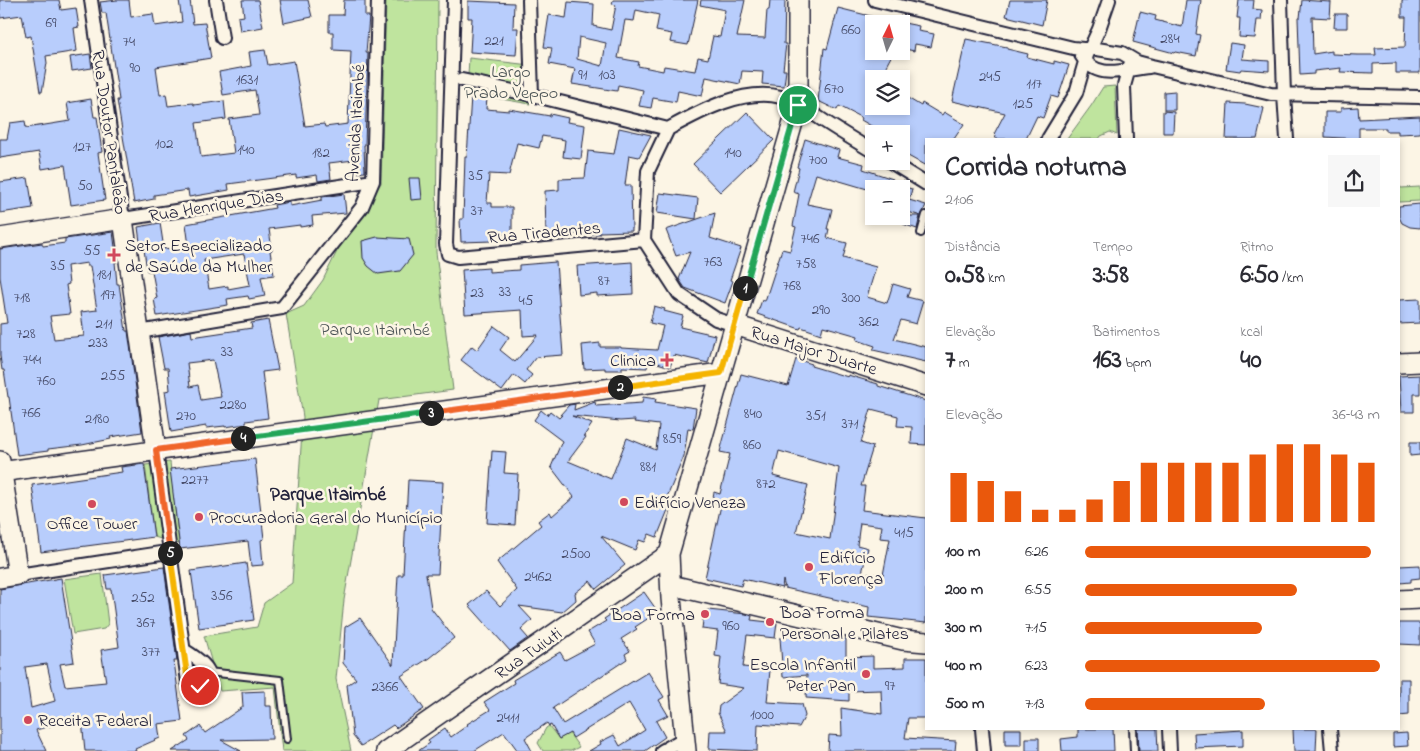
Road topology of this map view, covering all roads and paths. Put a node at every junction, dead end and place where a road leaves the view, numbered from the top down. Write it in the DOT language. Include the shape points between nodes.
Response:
graph roads {
  1 [pos="91,0"];
  2 [pos="216,0"];
  3 [pos="378,0"];
  4 [pos="454,0"];
  5 [pos="529,0"];
  6 [pos="798,0"];
  7 [pos="875,0"];
  8 [pos="1109,0"];
  9 [pos="1281,0"];
  10 [pos="1099,30"];
  11 [pos="222,38"];
  12 [pos="1107,50"];
  13 [pos="1087,55"];
  14 [pos="1129,65"];
  15 [pos="1114,73"];
  16 [pos="462,80"];
  17 [pos="1124,86"];
  18 [pos="532,95"];
  19 [pos="1284,95"];
  20 [pos="1420,97"];
  21 [pos="798,105"];
  22 [pos="668,129"];
  23 [pos="1049,138"];
  24 [pos="1126,138"];
  25 [pos="1287,138"];
  26 [pos="865,146"];
  27 [pos="903,170"];
  28 [pos="373,181"];
  29 [pos="925,183"];
  30 [pos="925,218"];
  31 [pos="123,219"];
  32 [pos="920,233"];
  33 [pos="0,238"];
  34 [pos="644,240"];
  35 [pos="735,325"];
  36 [pos="139,332"];
  37 [pos="1420,362"];
  38 [pos="1400,363"];
  39 [pos="721,373"];
  40 [pos="925,386"];
  41 [pos="156,450"];
  42 [pos="0,468"];
  43 [pos="670,554"];
  44 [pos="171,555"];
  45 [pos="9,577"];
  46 [pos="671,585"];
  47 [pos="1420,599"];
  48 [pos="1400,600"];
  49 [pos="925,642"];
  50 [pos="184,650"];
  51 [pos="208,672"];
  52 [pos="982,730"];
  53 [pos="1133,730"];
  54 [pos="1169,730"];
  55 [pos="1330,730"];
  56 [pos="286,740"];
  57 [pos="685,745"];
  58 [pos="386,751"];
  59 [pos="662,751"];
  60 [pos="984,751"];
  61 [pos="1134,751"];
  62 [pos="1170,751"];
  63 [pos="1332,751"];
  1 -- 31 [label="street, Rua Doutor Pantaleão"];
  2 -- 11 [label="street"];
  3 -- 28 [label="street, Avenida Itaimbé"];
  4 -- 34 [label="street, Rua Tiradentes" via="448,254 458,257"];
  5 -- 18 [label="street"];
  6 -- 21 [label="street"];
  7 -- 13 [label="street" via="1072,48 1081,55"];
  8 -- 10 [label="street"];
  9 -- 19 [label="street"];
  10 -- 12 [label="street" via="1100,42"];
  10 -- 13 [label="street"];
  12 -- 13 [label="street"];
  12 -- 14 [label="street" via="1122,53"];
  13 -- 15 [label="street" via="1096,70"];
  13 -- 23 [label="street" via="1076,93"];
  14 -- 15 [label="street"];
  14 -- 17 [label="street"];
  14 -- 19 [label="street" via="1152,66 1256,92"];
  15 -- 17 [label="street"];
  16 -- 18 [label="street"];
  17 -- 24 [label="street"];
  18 -- 22 [label="street"];
  19 -- 20 [label="street"];
  19 -- 25 [label="street"];
  21 -- 22 [label="street" via="781,97 741,97 698,112"];
  21 -- 26 [label="street"];
  21 -- 35 [label="street"];
  22 -- 34 [label="street" via="648,171"];
  27 -- 29 [label="street"];
  28 -- 31 [label="street, Rua Henrique Dias"];
  28 -- 36 [label="street, Avenida Itaimbé" via="362,207 282,308"];
  30 -- 32 [label="lane"];
  31 -- 33 [label="street, Rua Henrique Dias"];
  31 -- 36 [label="street, Rua Doutor Pantaleão"];
  34 -- 35 [label="street, Rua Major Duarte" via="679,294 716,319"];
  35 -- 39 [label="street"];
  35 -- 40 [label="street, Rua Major Duarte"];
  36 -- 41 [label="street, Rua Doutor Pantaleão"];
  37 -- 38 [label="street"];
  39 -- 41 [label="street"];
  39 -- 43 [label="street"];
  41 -- 42 [label="street"];
  41 -- 44 [label="street, Rua Doutor Pantaleão"];
  42 -- 45 [label="street"];
  43 -- 46 [label="street"];
  43 -- 58 [label="street, Rua Tuiuti"];
  44 -- 45 [label="street" via="161,553"];
  44 -- 50 [label="street, Rua Doutor Pantaleão"];
  46 -- 49 [label="street" via="903,640"];
  46 -- 57 [label="street"];
  47 -- 48 [label="street"];
  50 -- 51 [label="street"];
  50 -- 51 [label="street, Rua Doutor Pantaleão" via="188,682 192,686 206,682"];
  51 -- 56 [label="lane" via="279,678"];
  52 -- 60 [label="street"];
  53 -- 61 [label="lane"];
  54 -- 62 [label="street"];
  55 -- 63 [label="street"];
  57 -- 59 [label="street"];
}
